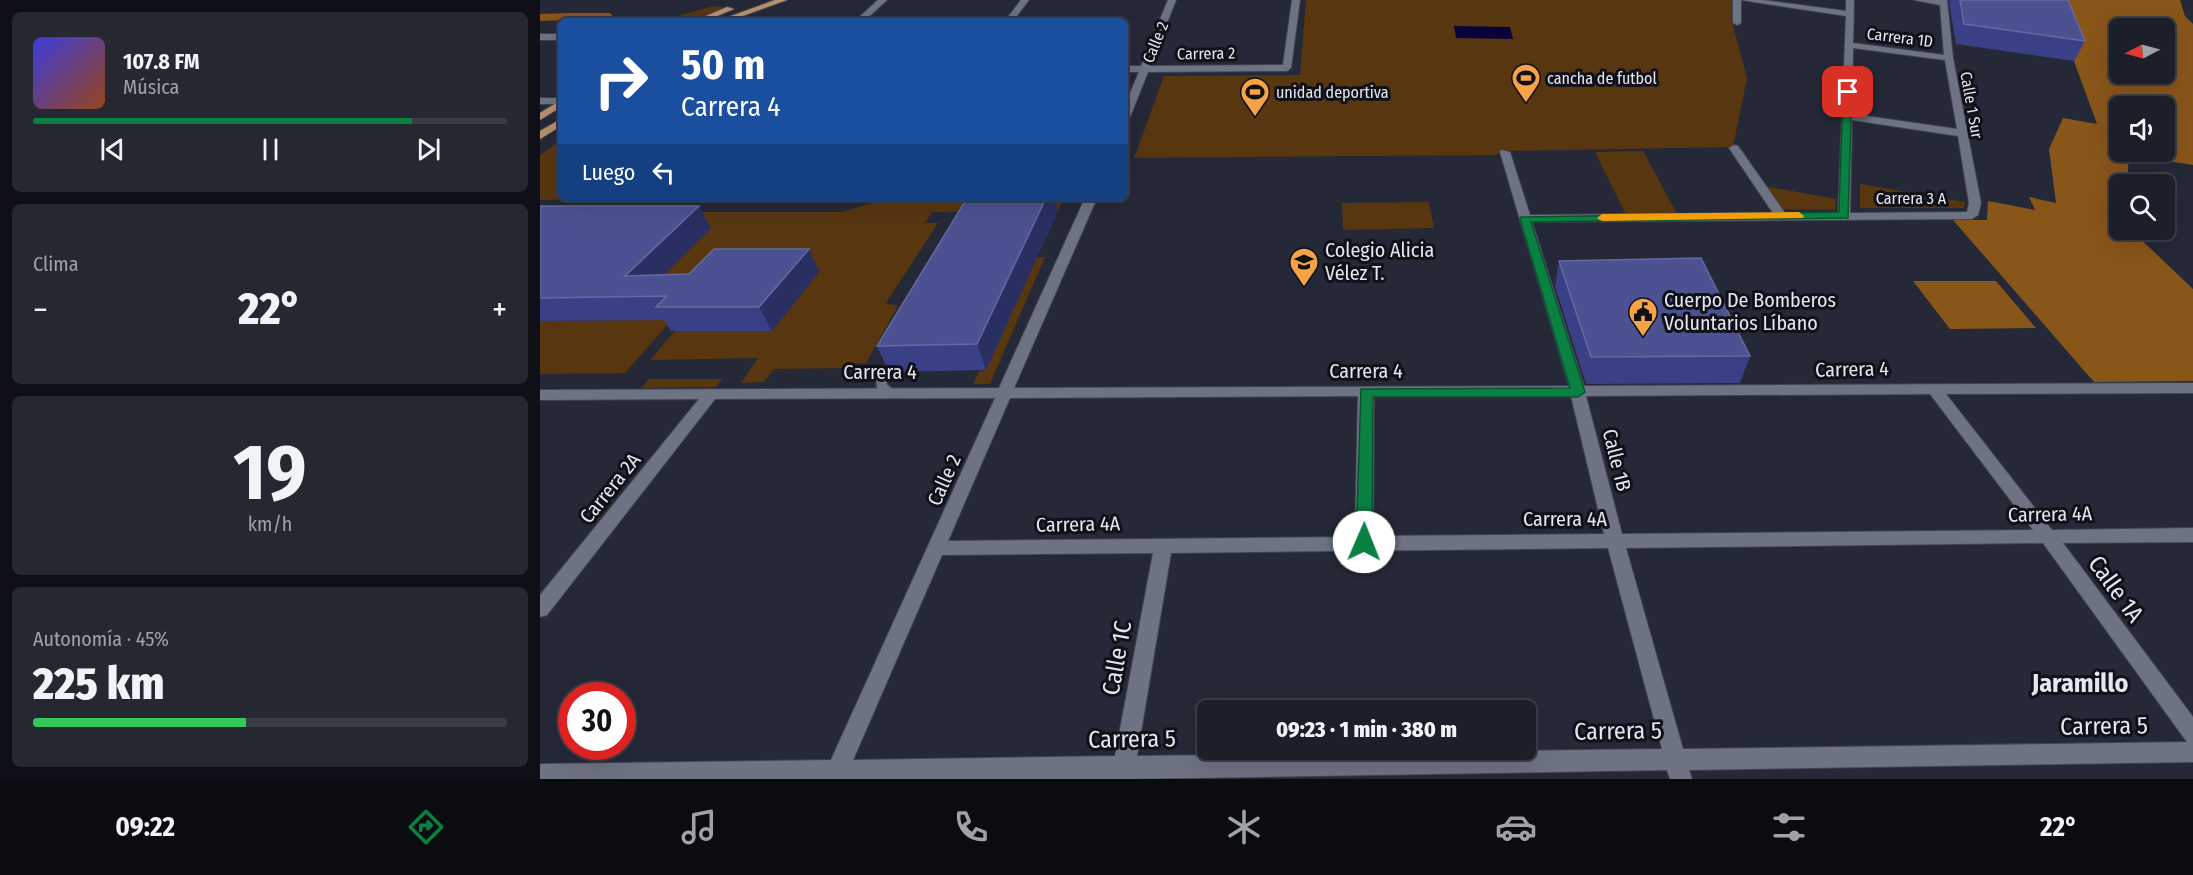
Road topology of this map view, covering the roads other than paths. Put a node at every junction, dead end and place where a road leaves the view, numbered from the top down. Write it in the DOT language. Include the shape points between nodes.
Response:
graph roads {
  1 [pos="756,0"];
  2 [pos="783,0"];
  3 [pos="883,0"];
  4 [pos="1025,0"];
  5 [pos="1172,0"];
  6 [pos="1296,0"];
  7 [pos="1737,0"];
  8 [pos="1745,0"];
  9 [pos="1850,0"];
  10 [pos="1918,0"];
  11 [pos="1943,1"];
  12 [pos="1850,14"];
  13 [pos="706,18"];
  14 [pos="730,18"];
  15 [pos="862,18"];
  16 [pos="1011,18"];
  17 [pos="1737,23"];
  18 [pos="558,37"];
  19 [pos="541,38"];
  20 [pos="1848,45"];
  21 [pos="1948,58"];
  22 [pos="1128,69"];
  23 [pos="1144,69"];
  24 [pos="540,101"];
  25 [pos="558,102"];
  26 [pos="558,104"];
  27 [pos="1128,109"];
  28 [pos="1848,116"];
  29 [pos="540,117"];
  30 [pos="558,124"];
  31 [pos="1961,133"];
  32 [pos="540,136"];
  33 [pos="1734,148"];
  34 [pos="1505,152"];
  35 [pos="1090,201"];
  36 [pos="1844,215"];
  37 [pos="1972,215"];
  38 [pos="1781,216"];
  39 [pos="1525,219"];
  40 [pos="881,376"];
  41 [pos="1934,388"];
  42 [pos="2193,388"];
  43 [pos="1006,392"];
  44 [pos="1578,392"];
  45 [pos="712,393"];
  46 [pos="888,393"];
  47 [pos="1366,393"];
  48 [pos="540,395"];
  49 [pos="2193,535"];
  50 [pos="2048,537"];
  51 [pos="1364,542"];
  52 [pos="1615,542"];
  53 [pos="1163,546"];
  54 [pos="936,548"];
  55 [pos="540,609"];
  56 [pos="2193,734"];
  57 [pos="2193,752"];
  58 [pos="1676,758"];
  59 [pos="1123,772"];
  60 [pos="540,776"];
  61 [pos="835,776"];
  62 [pos="1681,779"];
  1 -- 13 [label="main road"];
  2 -- 14 [label="main road"];
  3 -- 15 [label="street"];
  4 -- 16 [label="street"];
  5 -- 23 [label="street, Calle 2"];
  6 -- 23 [label="street, Carrera 2" via="1287,68"];
  7 -- 17 [label="street"];
  8 -- 12 [label="street"];
  9 -- 12 [label="street"];
  10 -- 11 [label="street"];
  11 -- 21 [label="street, Calle 1 Sur"];
  12 -- 20 [label="street"];
  18 -- 19 [label="street"];
  20 -- 21 [label="street, Carrera 1D"];
  20 -- 28 [label="street"];
  21 -- 31 [label="street, Calle 1 Sur"];
  22 -- 23 [label="street, Carrera 2"];
  23 -- 27 [label="street, Calle 2"];
  24 -- 25 [label="street"];
  26 -- 29 [label="main road"];
  28 -- 31 [label="street"];
  28 -- 36 [label="street"];
  30 -- 32 [label="main road"];
  31 -- 37 [label="street, Calle 1 Sur" via="1975,203"];
  33 -- 38 [label="street"];
  34 -- 39 [label="street, Calle 1B"];
  35 -- 43 [label="street, Calle 2"];
  36 -- 37 [label="street, Carrera 3 A"];
  36 -- 38 [label="street, Carrera 3 A"];
  38 -- 39 [label="street, Carrera 3 A"];
  39 -- 44 [label="street, Calle 1B"];
  40 -- 46 [label="lane" via="882,387"];
  41 -- 42 [label="street, Carrera 4"];
  41 -- 44 [label="street, Carrera 4"];
  41 -- 50 [label="street, Calle 1A"];
  43 -- 46 [label="street, Carrera 4"];
  43 -- 47 [label="street, Carrera 4"];
  43 -- 54 [label="street, Calle 2"];
  44 -- 47 [label="street, Carrera 4"];
  44 -- 52 [label="street, Calle 1B"];
  45 -- 46 [label="street, Carrera 4"];
  45 -- 48 [label="street, Carrera 4"];
  45 -- 55 [label="street, Carrera 2A"];
  47 -- 51 [label="street"];
  49 -- 50 [label="street, Carrera 4A"];
  50 -- 52 [label="street, Carrera 4A"];
  50 -- 56 [label="street, Calle 1A"];
  51 -- 52 [label="street, Carrera 4A"];
  51 -- 53 [label="street, Carrera 4A"];
  52 -- 58 [label="street, Calle 1B"];
  53 -- 54 [label="street, Carrera 4A"];
  53 -- 59 [label="street, Calle 1C"];
  54 -- 61 [label="street, Calle 2"];
  57 -- 58 [label="street, Carrera 5"];
  58 -- 59 [label="street, Carrera 5"];
  58 -- 62 [label="street, Calle 1B"];
  59 -- 61 [label="street, Carrera 5"];
  60 -- 61 [label="street, Carrera 5"];
}
